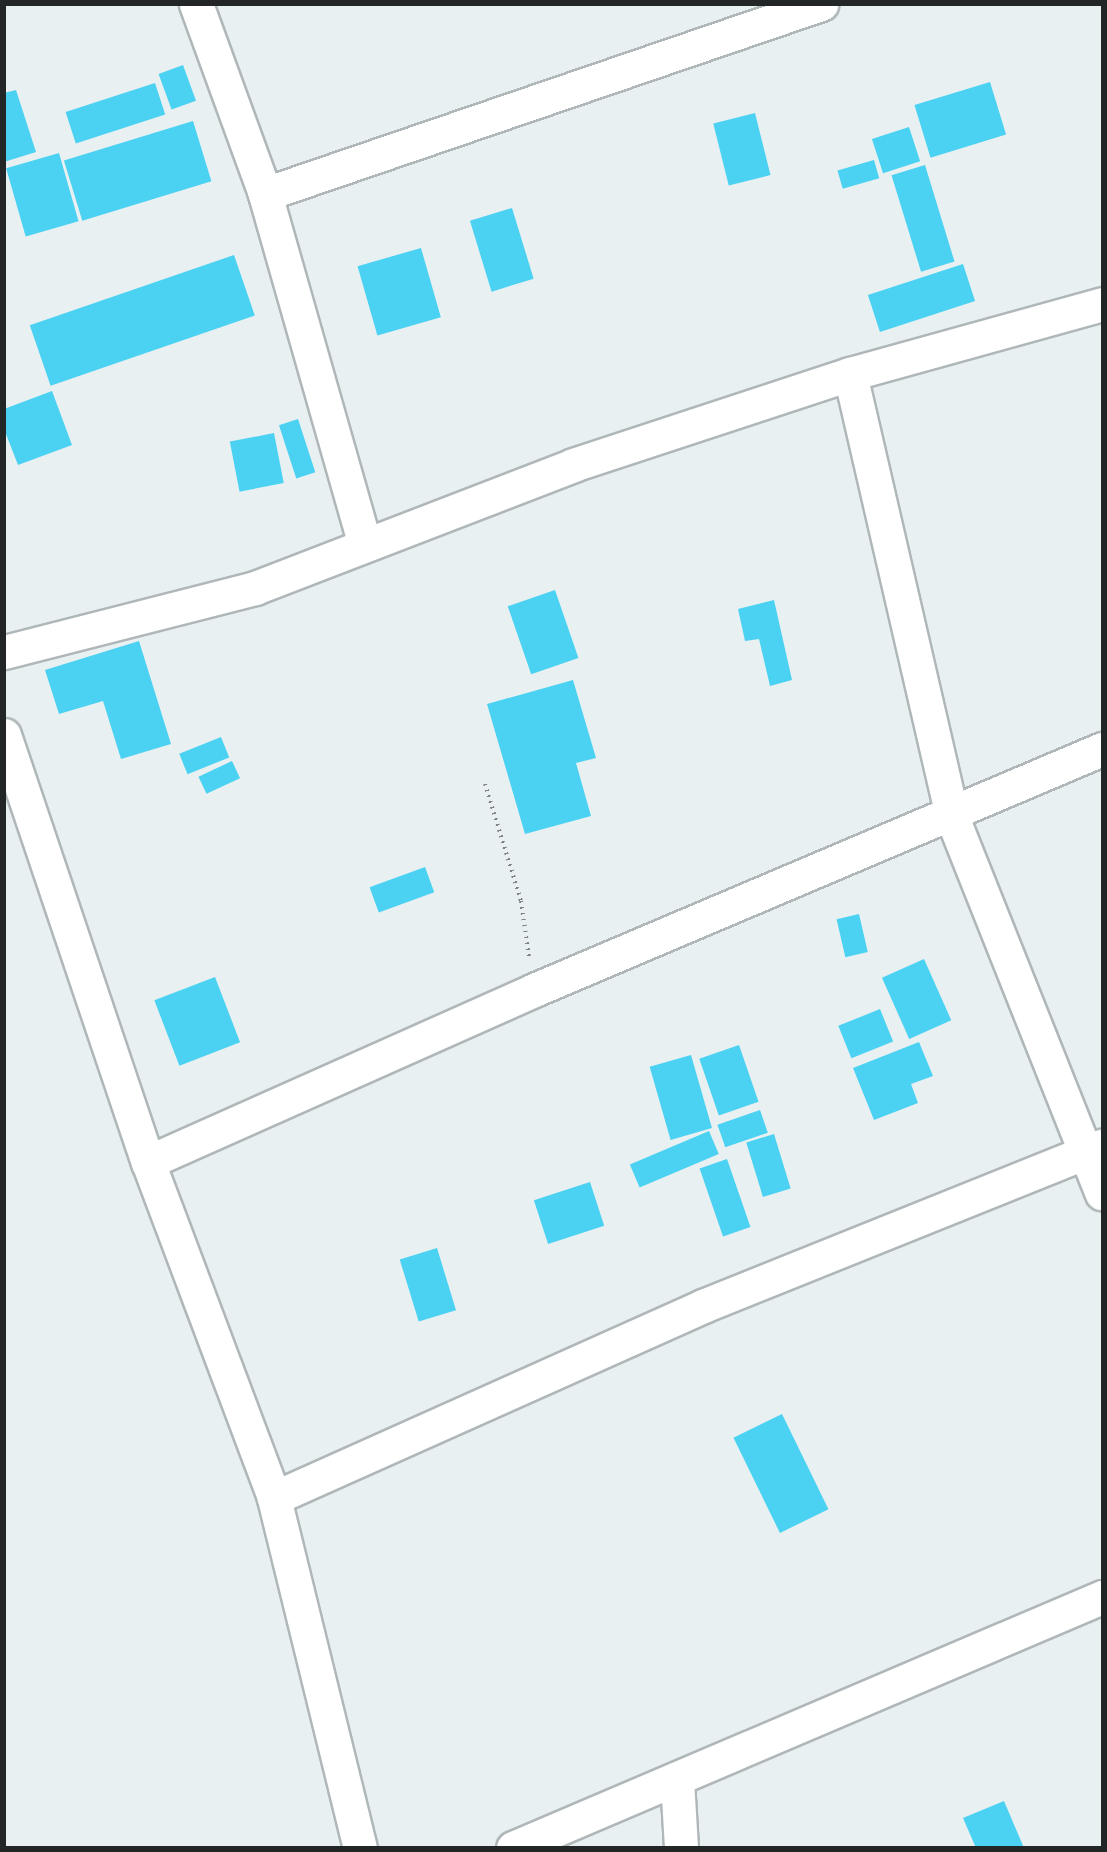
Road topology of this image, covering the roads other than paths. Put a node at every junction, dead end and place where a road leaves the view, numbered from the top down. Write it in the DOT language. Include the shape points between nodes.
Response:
graph roads {
  1 [pos="196,4"];
  2 [pos="821,4"];
  3 [pos="265,194"];
  4 [pos="1102,304"];
  5 [pos="850,374"];
  6 [pos="365,544"];
  7 [pos="4,652"];
  8 [pos="4,735"];
  9 [pos="1102,749"];
  10 [pos="952,817"];
  11 [pos="1096,1149"];
  12 [pos="148,1162"];
  13 [pos="1102,1194"];
  14 [pos="274,1498"];
  15 [pos="1102,1596"];
  16 [pos="677,1780"];
  17 [pos="360,1848"];
  18 [pos="513,1848"];
  19 [pos="681,1848"];
  1 -- 3 [label="street"];
  2 -- 3 [label="street"];
  3 -- 6 [label="street"];
  4 -- 5 [label="street"];
  5 -- 6 [label="street" via="573,465"];
  5 -- 10 [label="street"];
  6 -- 7 [label="street" via="255,588"];
  8 -- 12 [label="street"];
  9 -- 10 [label="street"];
  10 -- 11 [label="street"];
  10 -- 12 [label="street" via="534,990"];
  11 -- 13 [label="street"];
  11 -- 14 [label="street" via="703,1306"];
  12 -- 14 [label="street"];
  14 -- 17 [label="street"];
  15 -- 16 [label="street"];
  16 -- 18 [label="street"];
  16 -- 19 [label="street"];
}
